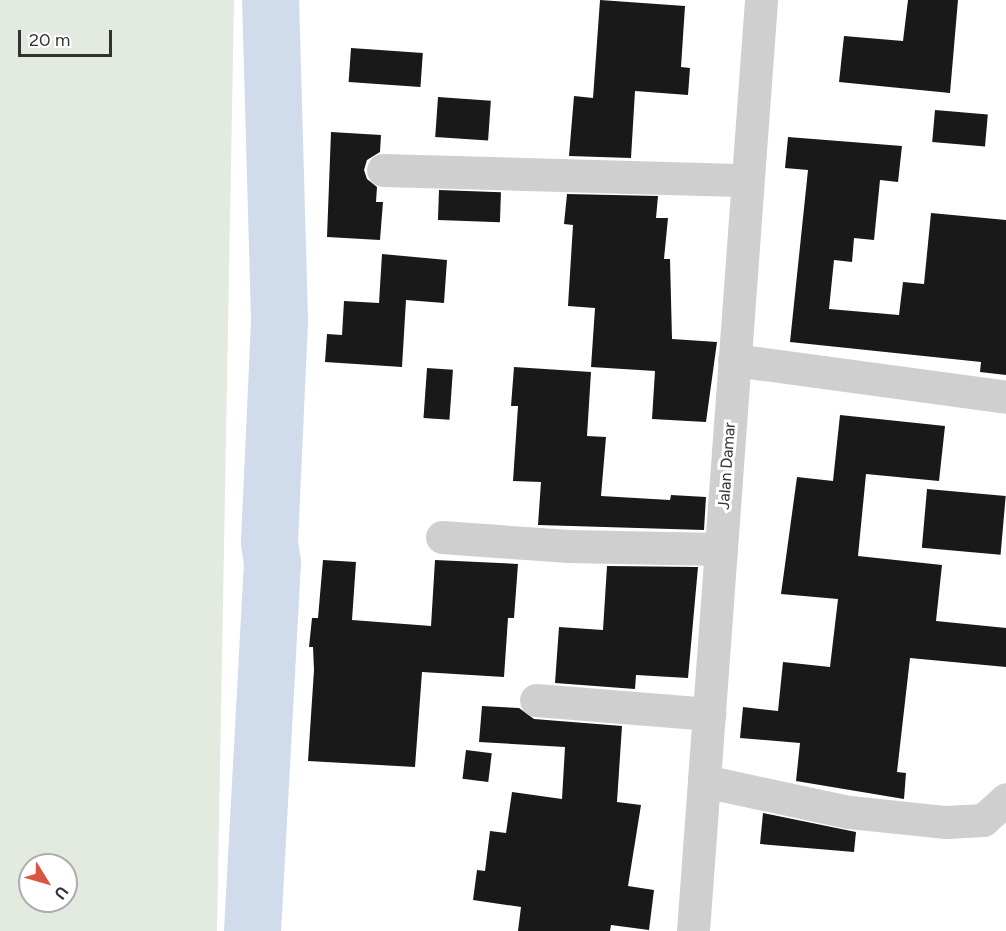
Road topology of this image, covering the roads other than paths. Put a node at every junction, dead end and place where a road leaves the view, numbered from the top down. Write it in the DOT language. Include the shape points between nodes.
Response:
graph roads {
  1 [pos="760,0"];
  2 [pos="383,170"];
  3 [pos="747,180"];
  4 [pos="735,360"];
  5 [pos="1006,397"];
  6 [pos="442,537"];
  7 [pos="721,549"];
  8 [pos="536,700"];
  9 [pos="709,714"];
  10 [pos="704,782"];
  11 [pos="1006,799"];
  12 [pos="693,931"];
  1 -- 3 [label="street, Jalan Damar"];
  2 -- 3 [label="street"];
  3 -- 4 [label="street, Jalan Damar"];
  4 -- 5 [label="street"];
  4 -- 7 [label="street, Jalan Damar"];
  6 -- 7 [label="street" via="568,546"];
  7 -- 9 [label="street, Jalan Damar"];
  8 -- 9 [label="street"];
  9 -- 10 [label="street, Jalan Damar"];
  10 -- 11 [label="street" via="849,812 946,822 983,820"];
  10 -- 12 [label="street, Jalan Damar"];
}
